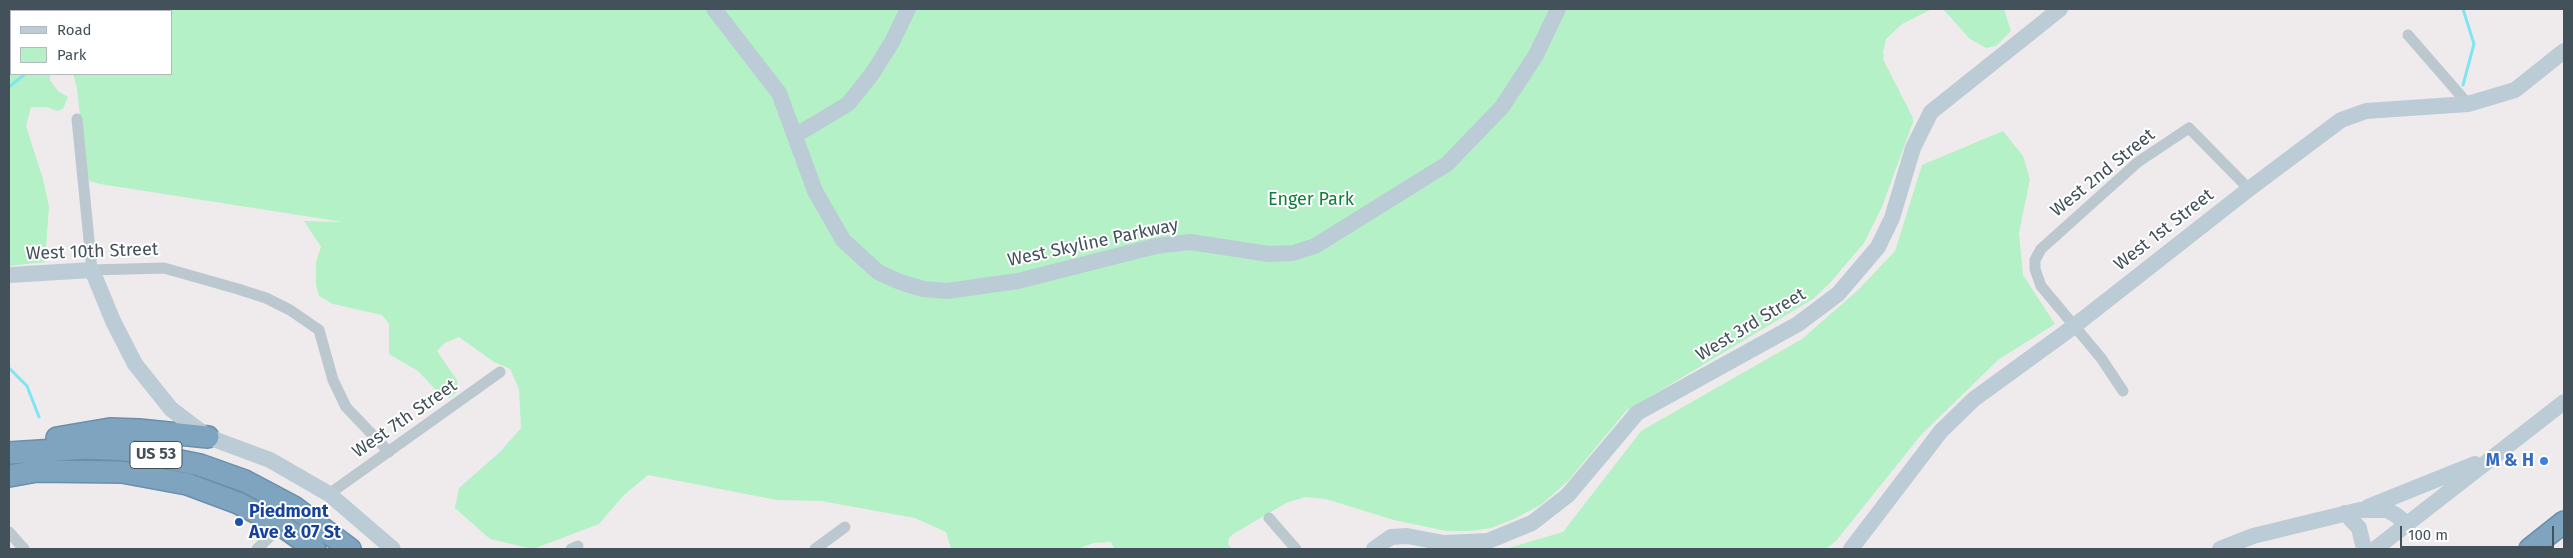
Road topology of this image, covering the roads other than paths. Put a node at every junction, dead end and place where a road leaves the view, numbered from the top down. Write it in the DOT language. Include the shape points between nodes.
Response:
graph roads {
  1 [pos="714,9"];
  2 [pos="908,9"];
  3 [pos="1558,9"];
  4 [pos="2060,9"];
  5 [pos="2408,34"];
  6 [pos="2564,50"];
  7 [pos="2468,104"];
  8 [pos="77,119"];
  9 [pos="796,135"];
  10 [pos="2249,189"];
  11 [pos="92,270"];
  12 [pos="9,275"];
  13 [pos="2074,327"];
  14 [pos="500,372"];
  15 [pos="2123,391"];
  16 [pos="2564,402"];
  17 [pos="208,437"];
  18 [pos="9,451"];
  19 [pos="389,452"];
  20 [pos="2491,458"];
  21 [pos="9,476"];
  22 [pos="329,494"];
  23 [pos="294,507"];
  24 [pos="2352,512"];
  25 [pos="1269,518"];
  26 [pos="2564,522"];
  27 [pos="2406,524"];
  28 [pos="282,526"];
  29 [pos="845,527"];
  30 [pos="9,532"];
  31 [pos="24,549"];
  32 [pos="257,549"];
  33 [pos="315,549"];
  34 [pos="350,549"];
  35 [pos="393,549"];
  36 [pos="816,549"];
  37 [pos="1296,549"];
  38 [pos="1374,549"];
  39 [pos="1851,549"];
  40 [pos="2220,549"];
  41 [pos="2364,549"];
  42 [pos="2375,549"];
  43 [pos="2530,549"];
  1 -- 9 [label="street, West Skyline Parkway" via="779,93"];
  2 -- 9 [label="street" via="872,74 848,104"];
  3 -- 9 [label="street, West Skyline Parkway" via="1536,55 1502,107 1447,164 1350,226 1315,246 1293,253 1269,254 1190,242 1156,246 1018,281 962,290 923,289 878,272 843,240 815,191"];
  4 -- 38 [label="street, West 3rd Street" via="1931,112 1913,148 1892,218 1878,247 1838,294 1798,324 1637,413 1568,495 1532,523 1488,541 1444,543 1407,536 1390,537"];
  5 -- 7 [label="street"];
  6 -- 7 [label="street, West 1st Street" via="2515,90"];
  7 -- 10 [label="street, West 1st Street" via="2366,111 2341,120"];
  8 -- 11 [label="street"];
  10 -- 13 [label="street, West 1st Street"];
  10 -- 13 [label="street, West 2nd Street" via="2189,128 2138,162 2041,249 2035,260 2038,281"];
  11 -- 12 [label="street, West 10th Street"];
  11 -- 17 [label="street" via="135,364 171,409"];
  11 -- 19 [label="street, West 10th Street" via="164,268 266,298 290,310 319,330 333,380 346,407"];
  13 -- 15 [label="street"];
  13 -- 39 [label="street, West 1st Street" via="1958,414 1941,431"];
  14 -- 19 [label="street, West 7th Street"];
  16 -- 20 [label="street"];
  17 -- 18 [label="highway" via="110,430 46,440"];
  17 -- 22 [label="street" via="270,460"];
  18 -- 23 [label="highway, US 53" via="87,448 161,456 245,481"];
  19 -- 22 [label="street, West 7th Street"];
  20 -- 24 [label="street"];
  20 -- 27 [label="street"];
  21 -- 28 [label="highway, US 53" via="37,471 82,470 155,477 187,484 238,503"];
  22 -- 35 [label="street"];
  23 -- 28 [label="street"];
  23 -- 34 [label="highway, US 53"];
  24 -- 27 [label="street" via="2387,510"];
  24 -- 40 [label="street" via="2253,536"];
  24 -- 41 [label="street"];
  25 -- 37 [label="street"];
  26 -- 43 [label="highway"];
  27 -- 42 [label="street"];
  28 -- 32 [label="street"];
  28 -- 33 [label="highway, US 53"];
  29 -- 36 [label="street"];
  30 -- 31 [label="street"];
}
